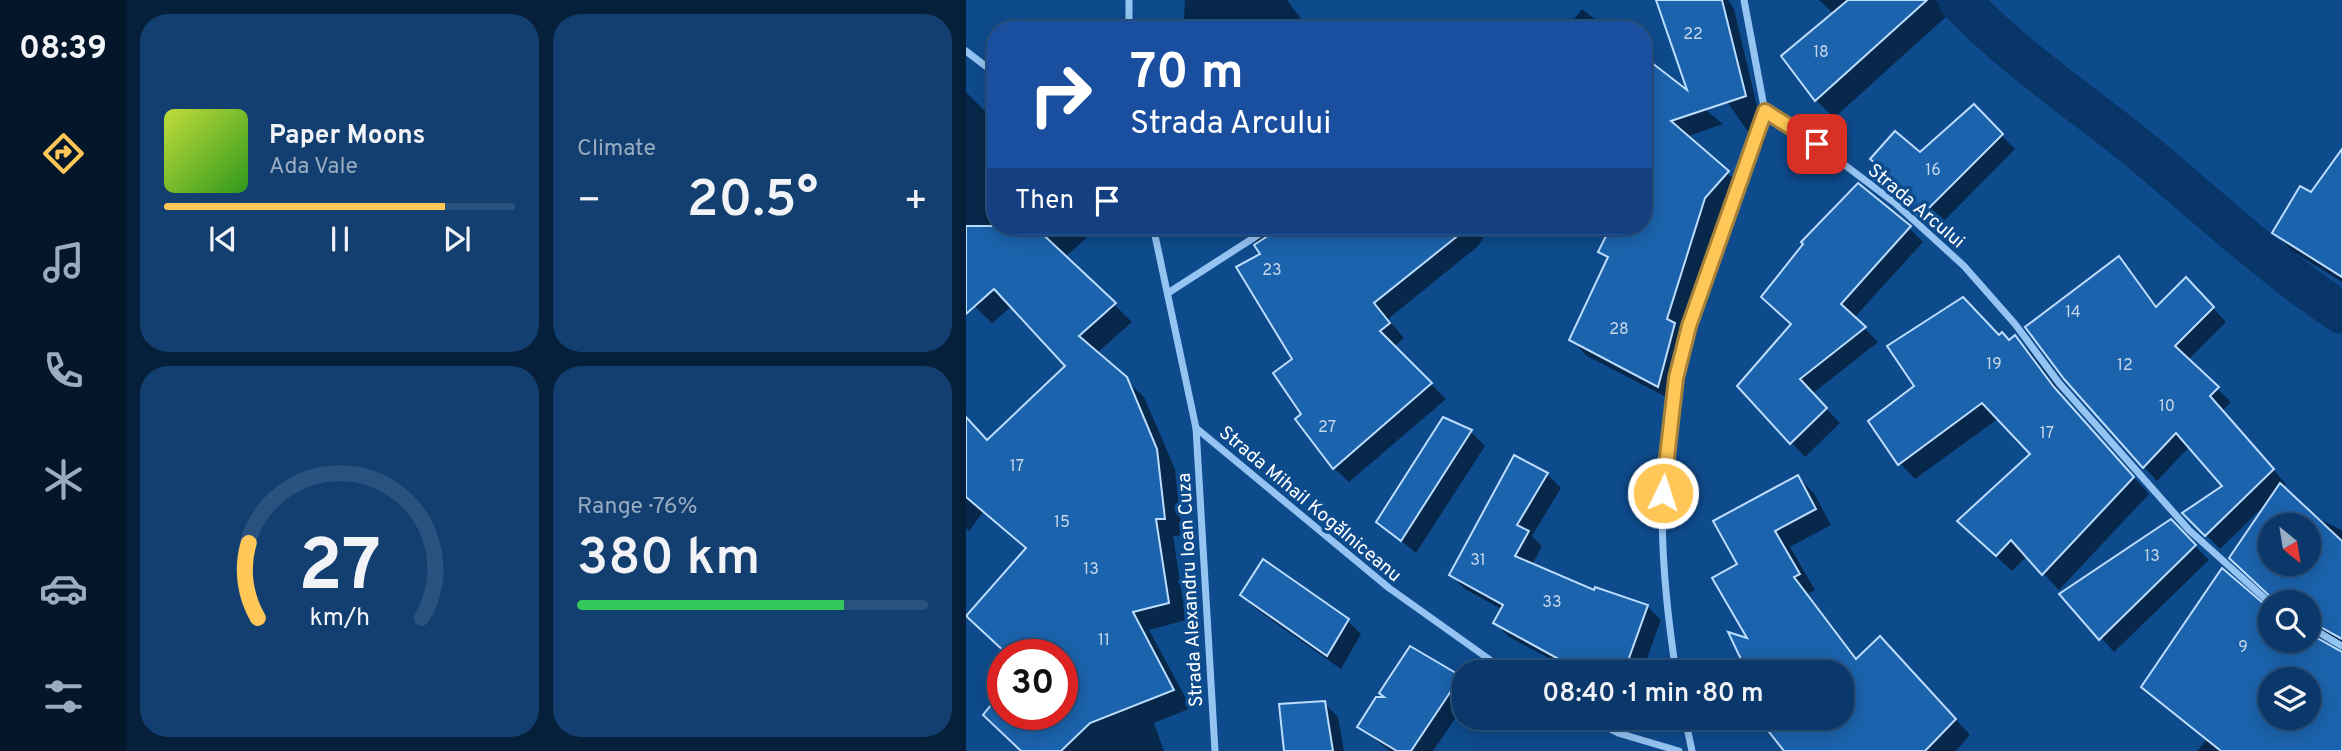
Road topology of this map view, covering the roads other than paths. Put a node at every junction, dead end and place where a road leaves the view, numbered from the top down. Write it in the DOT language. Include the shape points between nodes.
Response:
graph roads {
  1 [pos="1129,0"];
  2 [pos="1744,0"];
  3 [pos="1129,21"];
  4 [pos="966,51"];
  5 [pos="987,67"];
  6 [pos="1765,111"];
  7 [pos="1155,235"];
  8 [pos="1258,235"];
  9 [pos="1168,293"];
  10 [pos="1196,428"];
  11 [pos="2258,592"];
  12 [pos="2321,634"];
  13 [pos="2342,646"];
  14 [pos="1490,660"];
  15 [pos="1674,660"];
  16 [pos="1612,730"];
  17 [pos="1688,730"];
  18 [pos="1215,751"];
  19 [pos="1679,751"];
  20 [pos="1692,751"];
  1 -- 3 [label="street"];
  2 -- 6 [label="street"];
  4 -- 5 [label="street"];
  6 -- 11 [label="street, Strada Arcului" via="1895,203 1964,265 2180,521"];
  6 -- 15 [label="street" via="1689,326 1676,378 1663,493 1665,600"];
  7 -- 9 [label="street, Strada Mihail Kogălniceanu"];
  8 -- 9 [label="street"];
  9 -- 10 [label="street, Strada Mihail Kogălniceanu"];
  10 -- 14 [label="street, Strada Mihail Kogălniceanu" via="1389,588"];
  10 -- 18 [label="street, Strada Alexandru Ioan Cuza"];
  12 -- 13 [label="street"];
  16 -- 19 [label="street"];
  17 -- 20 [label="street"];
}
